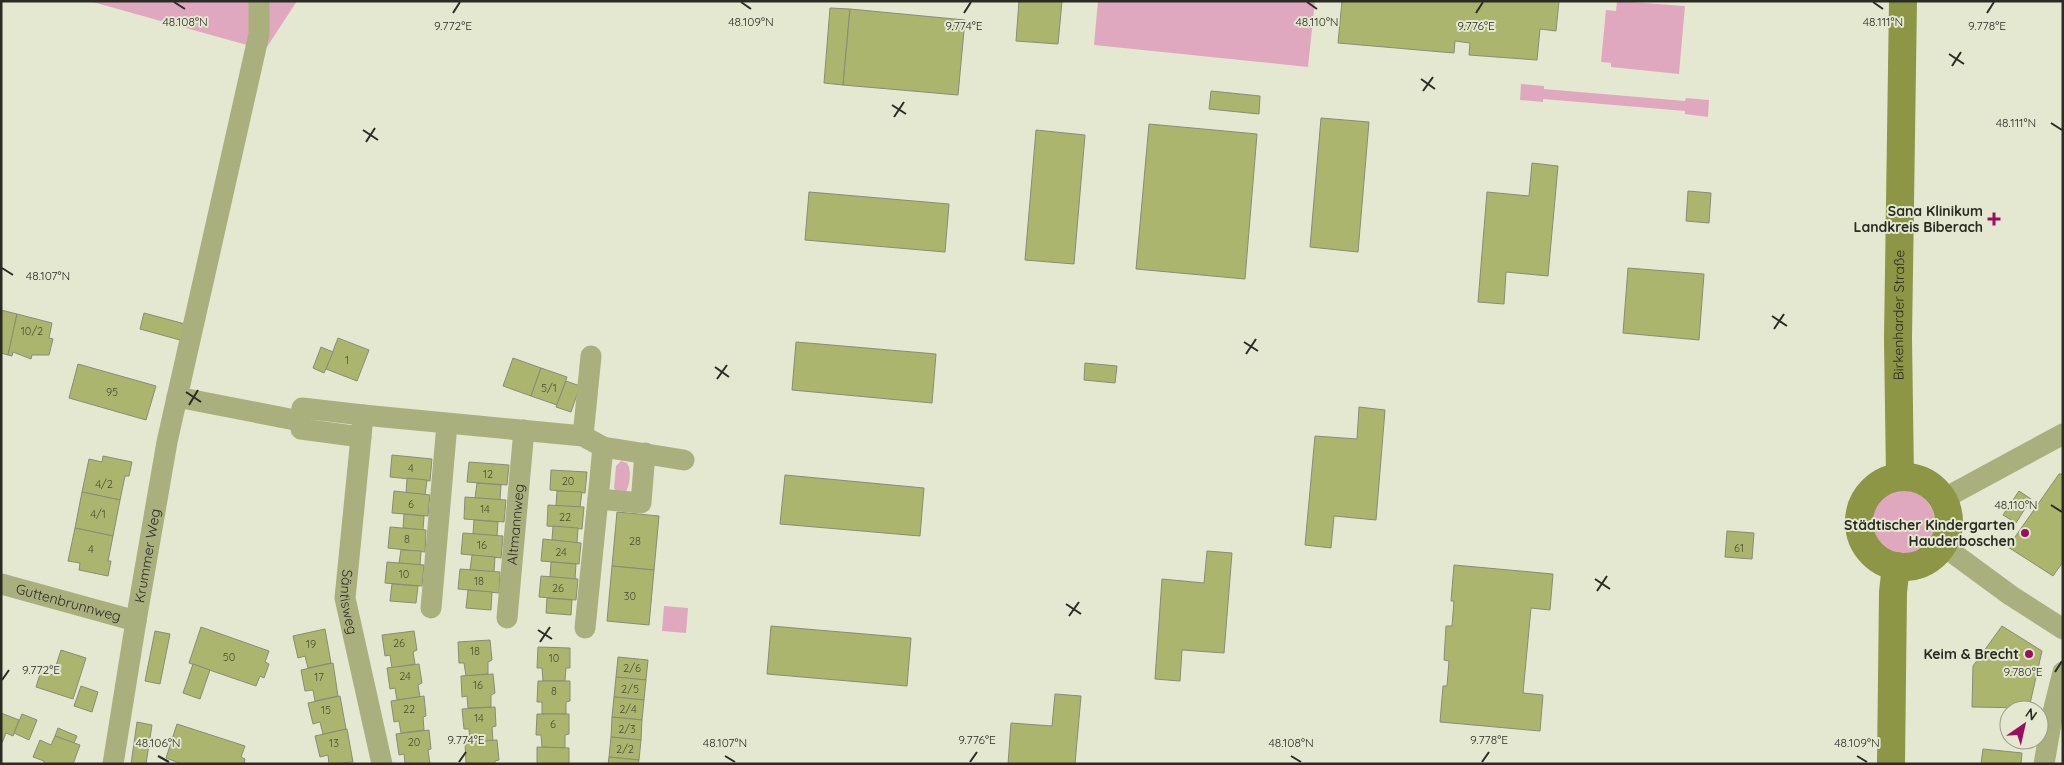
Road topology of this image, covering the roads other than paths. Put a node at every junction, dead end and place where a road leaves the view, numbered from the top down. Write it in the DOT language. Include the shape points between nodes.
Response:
graph roads {
  1 [pos="259,1"];
  2 [pos="1903,1"];
  3 [pos="591,356"];
  4 [pos="177,397"];
  5 [pos="363,415"];
  6 [pos="300,421"];
  7 [pos="447,424"];
  8 [pos="524,430"];
  9 [pos="2063,434"];
  10 [pos="583,436"];
  11 [pos="361,437"];
  12 [pos="603,448"];
  13 [pos="645,454"];
  14 [pos="684,460"];
  15 [pos="1900,477"];
  16 [pos="598,499"];
  17 [pos="1943,500"];
  18 [pos="1942,545"];
  19 [pos="1896,566"];
  20 [pos="1,584"];
  21 [pos="431,608"];
  22 [pos="507,618"];
  23 [pos="136,620"];
  24 [pos="586,628"];
  25 [pos="2063,629"];
  26 [pos="2063,672"];
  27 [pos="113,764"];
  28 [pos="382,764"];
  29 [pos="1891,764"];
  30 [pos="2044,764"];
  1 -- 4 [label="street, Krummer Weg" via="259,34"];
  2 -- 15 [label="main road, Birkenharder Straße" via="1898,338"];
  3 -- 10 [label="street"];
  4 -- 6 [label="street"];
  4 -- 23 [label="street, Krummer Weg"];
  5 -- 6 [label="street" via="302,408"];
  5 -- 7 [label="street"];
  5 -- 11 [label="street"];
  6 -- 11 [label="street" via="300,429"];
  7 -- 8 [label="street"];
  7 -- 21 [label="street"];
  8 -- 10 [label="street"];
  8 -- 22 [label="street, Altmannweg"];
  9 -- 17 [label="street"];
  10 -- 12 [label="street"];
  11 -- 28 [label="street, Säntisweg" via="345,598"];
  12 -- 13 [label="street"];
  12 -- 16 [label="street"];
  13 -- 14 [label="street"];
  13 -- 16 [label="street" via="641,503"];
  15 -- 17 [label="main road" via="1924,482"];
  15 -- 19 [label="main road" via="1885,481 1872,490 1859,516 1864,543 1872,554"];
  16 -- 24 [label="street"];
  17 -- 18 [label="main road" via="1949,522"];
  18 -- 19 [label="main road" via="1934,556 1922,563"];
  18 -- 25 [label="street"];
  19 -- 29 [label="main road"];
  20 -- 23 [label="street, Guttenbrunnweg"];
  23 -- 27 [label="street, Krummer Weg"];
  26 -- 30 [label="street"];
}
